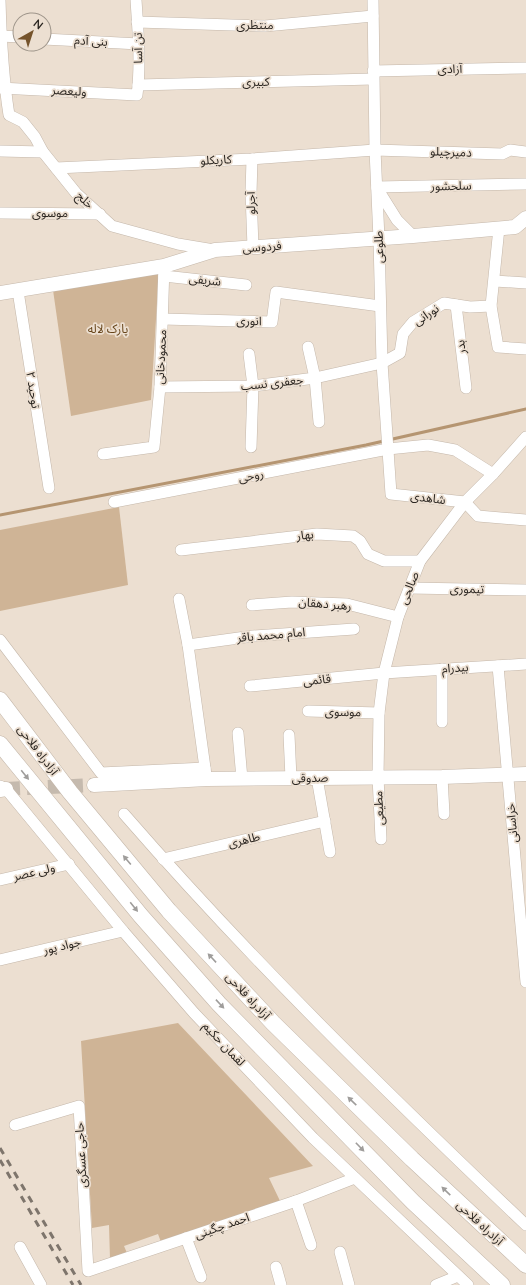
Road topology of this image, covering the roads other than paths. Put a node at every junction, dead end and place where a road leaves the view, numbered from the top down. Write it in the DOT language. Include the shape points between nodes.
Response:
graph roads {
  1 [pos="0,0"];
  2 [pos="136,0"];
  3 [pos="373,0"];
  4 [pos="373,16"];
  5 [pos="137,22"];
  6 [pos="0,36"];
  7 [pos="12,37"];
  8 [pos="52,39"];
  9 [pos="139,44"];
  10 [pos="526,68"];
  11 [pos="373,75"];
  12 [pos="2,88"];
  13 [pos="138,90"];
  14 [pos="375,150"];
  15 [pos="0,151"];
  16 [pos="43,152"];
  17 [pos="526,152"];
  18 [pos="252,159"];
  19 [pos="56,168"];
  20 [pos="526,184"];
  21 [pos="376,187"];
  22 [pos="0,213"];
  23 [pos="100,214"];
  24 [pos="526,218"];
  25 [pos="499,228"];
  26 [pos="413,236"];
  27 [pos="379,238"];
  28 [pos="253,247"];
  29 [pos="215,250"];
  30 [pos="164,271"];
  31 [pos="495,281"];
  32 [pos="526,283"];
  33 [pos="246,285"];
  34 [pos="18,291"];
  35 [pos="0,293"];
  36 [pos="456,305"];
  37 [pos="380,306"];
  38 [pos="492,306"];
  39 [pos="163,319"];
  40 [pos="308,347"];
  41 [pos="526,349"];
  42 [pos="249,354"];
  43 [pos="382,363"];
  44 [pos="315,378"];
  45 [pos="253,386"];
  46 [pos="160,387"];
  47 [pos="466,388"];
  48 [pos="320,422"];
  49 [pos="526,437"];
  50 [pos="251,447"];
  51 [pos="388,449"];
  52 [pos="103,454"];
  53 [pos="493,474"];
  54 [pos="48,488"];
  55 [pos="391,494"];
  56 [pos="114,502"];
  57 [pos="465,502"];
  58 [pos="526,520"];
  59 [pos="181,550"];
  60 [pos="420,561"];
  61 [pos="409,588"];
  62 [pos="526,590"];
  63 [pos="179,599"];
  64 [pos="252,606"];
  65 [pos="398,617"];
  66 [pos="354,629"];
  67 [pos="0,640"];
  68 [pos="188,645"];
  69 [pos="526,664"];
  70 [pos="498,666"];
  71 [pos="442,669"];
  72 [pos="384,673"];
  73 [pos="250,686"];
  74 [pos="0,700"];
  75 [pos="308,711"];
  76 [pos="379,713"];
  77 [pos="442,722"];
  78 [pos="238,733"];
  79 [pos="289,735"];
  80 [pos="0,744"];
  81 [pos="206,774"];
  82 [pos="526,774"];
  83 [pos="508,775"];
  84 [pos="378,777"];
  85 [pos="442,777"];
  86 [pos="291,778"];
  87 [pos="317,778"];
  88 [pos="242,779"];
  89 [pos="94,785"];
  90 [pos="2,788"];
  91 [pos="124,814"];
  92 [pos="444,814"];
  93 [pos="325,821"];
  94 [pos="381,839"];
  95 [pos="330,852"];
  96 [pos="163,858"];
  97 [pos="68,864"];
  98 [pos="0,880"];
  99 [pos="123,932"];
  100 [pos="0,960"];
  101 [pos="526,982"];
  102 [pos="15,1125"];
  103 [pos="355,1178"];
  104 [pos="296,1201"];
  105 [pos="526,1225"];
  106 [pos="186,1238"];
  107 [pos="310,1244"];
  108 [pos="20,1247"];
  109 [pos="340,1252"];
  110 [pos="526,1265"];
  111 [pos="276,1267"];
  112 [pos="88,1271"];
  113 [pos="458,1276"];
  114 [pos="200,1277"];
  115 [pos="41,1285"];
  116 [pos="281,1285"];
  117 [pos="349,1285"];
  118 [pos="436,1285"];
  119 [pos="468,1285"];
  120 [pos="502,1285"];
  1 -- 6 [label="street"];
  2 -- 5 [label="street, تن آسا"];
  3 -- 4 [label="street, طلوعی"];
  4 -- 5 [label="street, منتظری" via="265,26"];
  4 -- 11 [label="street, طلوعی"];
  5 -- 9 [label="street, تن آسا"];
  6 -- 7 [label="street"];
  6 -- 12 [label="street"];
  8 -- 9 [label="street, بنی آدم"];
  9 -- 13 [label="street, تن آسا"];
  10 -- 11 [label="street, آزادی"];
  11 -- 13 [label="street, کبیری"];
  11 -- 14 [label="street, طلوعی"];
  12 -- 13 [label="street, ولیعصر"];
  12 -- 16 [label="street, خلج" via="9,115 23,122"];
  14 -- 17 [label="street, دمیرچیلو" via="502,154 510,150"];
  14 -- 18 [label="street, کاریکلو"];
  14 -- 21 [label="street, طلوعی"];
  15 -- 16 [label="street"];
  16 -- 19 [label="street, خلج"];
  18 -- 19 [label="street, کاریکلو"];
  18 -- 28 [label="street, آجرلو"];
  19 -- 23 [label="street, خلج" via="76,193"];
  20 -- 21 [label="street, سلحشور"];
  21 -- 26 [label="street" via="397,220"];
  21 -- 27 [label="street, طلوعی"];
  22 -- 23 [label="street, موسوی"];
  23 -- 29 [label="street, خلج" via="112,226 178,244"];
  24 -- 25 [label="main road, فردوسی" via="515,227"];
  25 -- 26 [label="main road, فردوسی"];
  25 -- 31 [label="street"];
  26 -- 27 [label="main road, فردوسی"];
  27 -- 28 [label="main road, فردوسی"];
  27 -- 37 [label="street, طلوعی"];
  28 -- 29 [label="main road, فردوسی"];
  29 -- 30 [label="main road, فردوسی"];
  30 -- 33 [label="street, شریفی"];
  30 -- 34 [label="main road, فردوسی"];
  30 -- 39 [label="street, محمودخانی"];
  31 -- 32 [label="street"];
  31 -- 38 [label="street"];
  34 -- 35 [label="main road, فردوسی"];
  34 -- 54 [label="street, توحید ۲"];
  36 -- 38 [label="street, نورانی"];
  36 -- 43 [label="street, نورانی" via="444,303 413,322 402,334 400,353"];
  36 -- 47 [label="street, بدر"];
  37 -- 39 [label="street, انوری" via="276,292 272,322"];
  37 -- 43 [label="street, طلوعی"];
  38 -- 41 [label="street" via="498,347"];
  39 -- 46 [label="street, محمودخانی"];
  40 -- 44 [label="street"];
  42 -- 45 [label="street"];
  43 -- 44 [label="street, جعفری نسب"];
  43 -- 51 [label="street, طلوعی"];
  44 -- 45 [label="street, جعفری نسب"];
  44 -- 48 [label="street"];
  45 -- 46 [label="street, جعفری نسب"];
  45 -- 50 [label="street"];
  46 -- 52 [label="street, محمودخانی" via="154,447"];
  49 -- 53 [label="street, صالحی"];
  51 -- 53 [label="street, روحی" via="428,445 455,450"];
  51 -- 55 [label="street, طلوعی"];
  51 -- 56 [label="street, روحی"];
  53 -- 57 [label="street, صالحی"];
  55 -- 57 [label="street, شاهدی"];
  57 -- 58 [label="street" via="478,516"];
  57 -- 60 [label="street, صالحی"];
  59 -- 60 [label="street, بهار" via="317,534 353,536 360,541 368,554 384,561"];
  60 -- 61 [label="street, صالحی"];
  61 -- 62 [label="street, تیموری"];
  61 -- 65 [label="street, صالحی"];
  63 -- 68 [label="street"];
  64 -- 65 [label="street, رهبر دهقان" via="292,602 347,604"];
  65 -- 72 [label="street, صالحی"];
  66 -- 68 [label="street, امام محمد باقر" via="253,636"];
  67 -- 81 [label="street" via="102,773"];
  68 -- 81 [label="street"];
  69 -- 70 [label="street, بیدرام"];
  70 -- 71 [label="street, بیدرام"];
  70 -- 83 [label="street, خراسانی"];
  71 -- 72 [label="street, بیدرام"];
  71 -- 77 [label="street"];
  72 -- 73 [label="street, قائمی"];
  72 -- 76 [label="street, صالحی"];
  110 -- 74 [label="highway, آزادراه فلاحی, one-way" via="412,1159 273,1023 169,911 70,792"];
  75 -- 76 [label="street, موسوی"];
  76 -- 84 [label="street, صالحی"];
  78 -- 88 [label="street"];
  79 -- 86 [label="street"];
  80 -- 120 [label="highway, آزادراه فلاحی, one-way" via="141,916 220,1004 413,1202"];
  81 -- 88 [label="main road, صدوقی"];
  81 -- 89 [label="main road, صدوقی"];
  82 -- 83 [label="main road, صدوقی"];
  83 -- 85 [label="main road, صدوقی"];
  83 -- 101 [label="street, خراسانی"];
  84 -- 85 [label="main road, صدوقی"];
  84 -- 87 [label="main road, صدوقی"];
  84 -- 94 [label="street, مطیعی"];
  85 -- 92 [label="street"];
  86 -- 87 [label="main road, صدوقی"];
  86 -- 88 [label="main road, صدوقی"];
  87 -- 93 [label="street"];
  90 -- 97 [label="street, لقمان حکیم"];
  91 -- 96 [label="street"];
  93 -- 95 [label="street"];
  93 -- 96 [label="street, طاهری"];
  96 -- 105 [label="street" via="284,987 405,1110"];
  97 -- 98 [label="street, ولی عصر"];
  97 -- 99 [label="street, لقمان حکیم"];
  99 -- 100 [label="street, جواد پور"];
  99 -- 103 [label="street, لقمان حکیم" via="194,1013 313,1138"];
  102 -- 112 [label="street, حاجی عسگری" via="79,1106"];
  103 -- 104 [label="street, احمد چگینی"];
  103 -- 113 [label="street, لقمان حکیم"];
  104 -- 106 [label="street, احمد چگینی"];
  104 -- 107 [label="street"];
  106 -- 112 [label="street, احمد چگینی"];
  106 -- 114 [label="street"];
  108 -- 115 [label="street"];
  109 -- 117 [label="street"];
  111 -- 116 [label="street"];
  113 -- 118 [label="street"];
  113 -- 119 [label="street, لقمان حکیم"];
}
